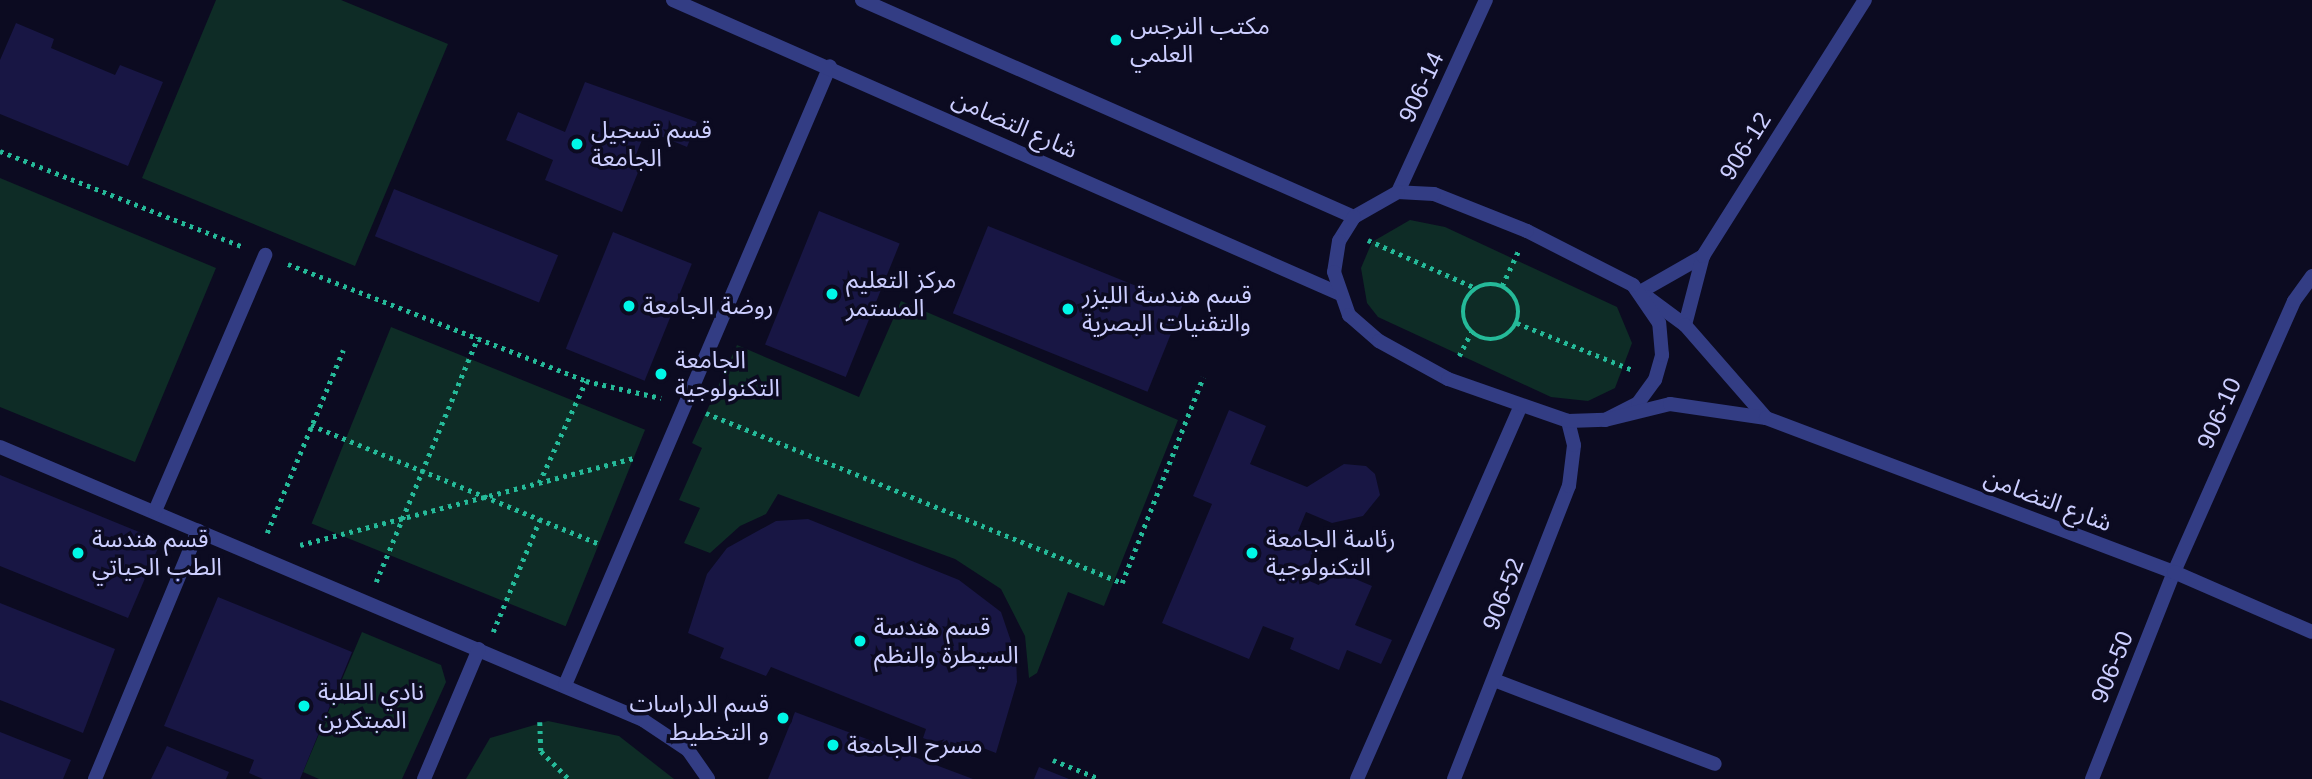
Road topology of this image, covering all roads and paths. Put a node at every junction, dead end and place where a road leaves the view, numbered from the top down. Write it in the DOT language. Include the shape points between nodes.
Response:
graph roads {
  1 [pos="673,0"];
  2 [pos="862,0"];
  3 [pos="1486,0"];
  4 [pos="1865,0"];
  5 [pos="886,5"];
  6 [pos="830,66"];
  7 [pos="0,151"];
  8 [pos="1398,192"];
  9 [pos="1354,217"];
  10 [pos="1345,230"];
  11 [pos="1527,231"];
  12 [pos="265,255"];
  13 [pos="1703,256"];
  14 [pos="2312,276"];
  15 [pos="1502,286"];
  16 [pos="1476,288"];
  17 [pos="1640,292"];
  18 [pos="1338,293"];
  19 [pos="1517,323"];
  20 [pos="1685,325"];
  21 [pos="478,337"];
  22 [pos="343,350"];
  23 [pos="1203,377"];
  24 [pos="1655,380"];
  25 [pos="586,381"];
  26 [pos="684,404"];
  27 [pos="1520,408"];
  28 [pos="1766,418"];
  29 [pos="1567,421"];
  30 [pos="1605,421"];
  31 [pos="311,425"];
  32 [pos="0,447"];
  33 [pos="664,449"];
  34 [pos="423,471"];
  35 [pos="539,484"];
  36 [pos="486,498"];
  37 [pos="155,511"];
  38 [pos="403,519"];
  39 [pos="540,519"];
  40 [pos="198,530"];
  41 [pos="619,551"];
  42 [pos="258,556"];
  43 [pos="2174,572"];
  44 [pos="367,602"];
  45 [pos="2312,632"];
  46 [pos="482,650"];
  47 [pos="1494,680"];
  48 [pos="565,685"];
  49 [pos="540,722"];
  50 [pos="1053,760"];
  51 [pos="1715,764"];
  52 [pos="95,779"];
  53 [pos="424,779"];
  54 [pos="569,779"];
  55 [pos="708,779"];
  56 [pos="1100,779"];
  57 [pos="1357,779"];
  58 [pos="1454,779"];
  59 [pos="2092,779"];
  1 -- 6 [label="street, شارع التضامن"];
  2 -- 5 [label="street"];
  3 -- 8 [label="street, 906-14"];
  4 -- 13 [label="street, 906-12"];
  5 -- 9 [label="street"];
  6 -- 18 [label="street, شارع التضامن"];
  6 -- 26 [label="street"];
  7 -- 12 [label="path"];
  8 -- 9 [label="street"];
  8 -- 11 [label="street, شارع التضامن" via="1434,194"];
  9 -- 10 [label="street"];
  10 -- 16 [label="path"];
  10 -- 18 [label="street" via="1334,272"];
  11 -- 15 [label="path"];
  11 -- 17 [label="street, شارع التضامن"];
  12 -- 21 [label="path"];
  12 -- 37 [label="street"];
  13 -- 17 [label="street"];
  13 -- 20 [label="street, 906-12"];
  14 -- 43 [label="street, 906-10" via="2294,301"];
  15 -- 16 [label="path"];
  15 -- 19 [label="path" via="1515,297"];
  16 -- 19 [label="path" via="1463,309 1471,332 1496,340"];
  17 -- 20 [label="street, شارع التضامن"];
  17 -- 24 [label="street" via="1662,336"];
  18 -- 27 [label="street, شارع التضامن" via="1349,315 1379,341"];
  19 -- 24 [label="path"];
  20 -- 28 [label="street, شارع التضامن"];
  21 -- 25 [label="path"];
  21 -- 34 [label="path"];
  22 -- 31 [label="path"];
  23 -- 26 [label="path" via="1122,583"];
  24 -- 30 [label="street, شارع التضامن" via="1638,403"];
  25 -- 26 [label="path"];
  25 -- 35 [label="path"];
  26 -- 33 [label="street"];
  27 -- 29 [label="street, شارع التضامن"];
  27 -- 57 [label="street"];
  28 -- 30 [label="street, شارع التضامن" via="1670,404"];
  28 -- 43 [label="street, شارع التضامن"];
  29 -- 30 [label="street, شارع التضامن"];
  29 -- 47 [label="street, 906-52" via="1574,445 1569,486"];
  31 -- 34 [label="path"];
  31 -- 42 [label="path"];
  32 -- 37 [label="street"];
  33 -- 35 [label="path"];
  33 -- 41 [label="street"];
  34 -- 36 [label="path"];
  34 -- 38 [label="path"];
  35 -- 36 [label="path"];
  36 -- 38 [label="path"];
  36 -- 39 [label="path"];
  37 -- 40 [label="street"];
  38 -- 42 [label="path"];
  38 -- 44 [label="path"];
  39 -- 41 [label="path"];
  39 -- 46 [label="path"];
  40 -- 42 [label="street"];
  40 -- 52 [label="street"];
  41 -- 48 [label="street"];
  42 -- 44 [label="street"];
  43 -- 45 [label="street, شارع التضامن"];
  43 -- 59 [label="street, 906-50"];
  44 -- 46 [label="street"];
  46 -- 48 [label="street"];
  46 -- 53 [label="street"];
  47 -- 51 [label="street"];
  47 -- 58 [label="street, 906-52"];
  48 -- 55 [label="street" via="665,731"];
  49 -- 54 [label="path" via="541,751"];
  50 -- 56 [label="path"];
}
